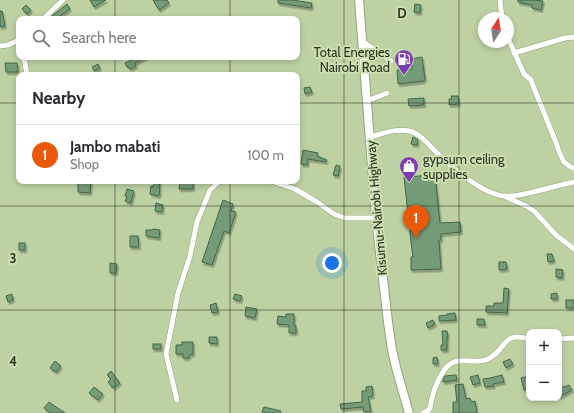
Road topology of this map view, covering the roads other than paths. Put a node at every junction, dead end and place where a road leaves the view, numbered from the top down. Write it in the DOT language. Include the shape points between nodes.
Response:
graph roads {
  1 [pos="63,0"];
  2 [pos="359,0"];
  3 [pos="500,0"];
  4 [pos="501,12"];
  5 [pos="46,16"];
  6 [pos="574,37"];
  7 [pos="16,41"];
  8 [pos="362,41"];
  9 [pos="0,46"];
  10 [pos="512,48"];
  11 [pos="514,53"];
  12 [pos="24,60"];
  13 [pos="391,61"];
  14 [pos="26,72"];
  15 [pos="388,93"];
  16 [pos="367,101"];
  17 [pos="370,137"];
  18 [pos="574,168"];
  19 [pos="574,182"];
  20 [pos="217,184"];
  21 [pos="281,184"];
  22 [pos="505,196"];
  23 [pos="376,218"];
  24 [pos="574,249"];
  25 [pos="574,338"];
  26 [pos="526,339"];
  27 [pos="562,339"];
  28 [pos="177,400"];
  29 [pos="409,413"];
  30 [pos="423,413"];
  1 -- 5 [label="street"];
  2 -- 8 [label="highway, Kisumu-Nairobi Highway"];
  3 -- 4 [label="street"];
  6 -- 11 [label="street"];
  7 -- 9 [label="street"];
  8 -- 13 [label="street"];
  8 -- 16 [label="highway, Kisumu-Nairobi Highway"];
  10 -- 11 [label="street"];
  11 -- 18 [label="street" via="524,74 531,80 564,162"];
  12 -- 14 [label="street"];
  15 -- 16 [label="street"];
  16 -- 17 [label="highway, Kisumu-Nairobi Highway"];
  17 -- 22 [label="street" via="395,130 415,133 468,179 486,190"];
  17 -- 23 [label="highway, Kisumu-Nairobi Highway"];
  19 -- 22 [label="street" via="520,195"];
  20 -- 28 [label="street" via="210,190 197,222 190,256 178,293 166,354"];
  21 -- 23 [label="street" via="295,188 334,214 345,218"];
  22 -- 24 [label="street" via="534,211 556,235"];
  23 -- 29 [label="highway, Kisumu-Nairobi Highway" via="392,350"];
  25 -- 27 [label="street"];
  26 -- 30 [label="street" via="510,338 494,355 480,362 460,361 449,364 438,383 429,410"];
}
